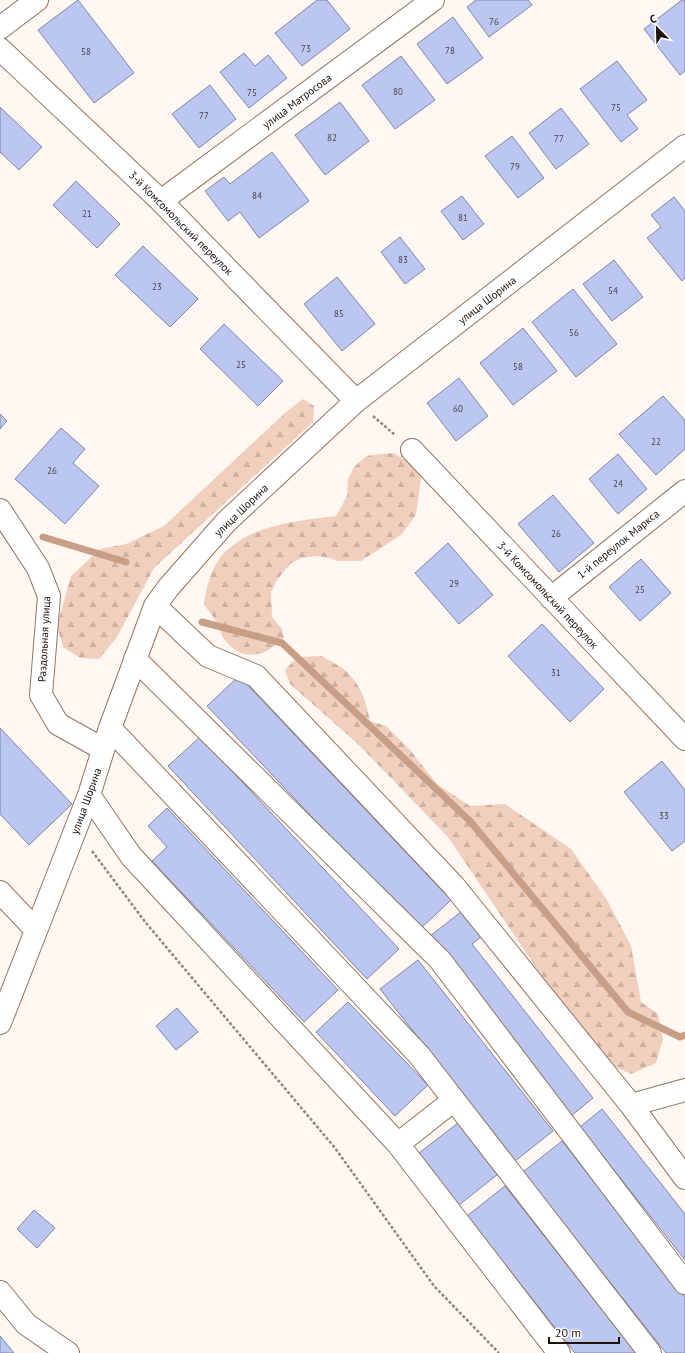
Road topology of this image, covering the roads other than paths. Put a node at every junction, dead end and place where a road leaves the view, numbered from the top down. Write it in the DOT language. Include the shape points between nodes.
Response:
graph roads {
  1 [pos="37,0"];
  2 [pos="433,0"];
  3 [pos="0,28"];
  4 [pos="0,49"];
  5 [pos="685,146"];
  6 [pos="161,201"];
  7 [pos="356,401"];
  8 [pos="412,450"];
  9 [pos="685,491"];
  10 [pos="0,510"];
  11 [pos="551,598"];
  12 [pos="155,606"];
  13 [pos="136,659"];
  14 [pos="110,728"];
  15 [pos="685,739"];
  16 [pos="103,749"];
  17 [pos="89,796"];
  18 [pos="0,892"];
  19 [pos="36,930"];
  20 [pos="0,1023"];
  21 [pos="685,1090"];
  22 [pos="454,1100"];
  23 [pos="631,1105"];
  24 [pos="398,1144"];
  25 [pos="685,1178"];
  26 [pos="685,1283"];
  27 [pos="0,1292"];
  28 [pos="68,1353"];
  29 [pos="560,1353"];
  30 [pos="650,1353"];
  1 -- 3 [label="street"];
  2 -- 6 [label="street, улица Матросова"];
  4 -- 6 [label="street, 3-й Комсомольский переулок"];
  5 -- 7 [label="street, улица Шорина"];
  6 -- 7 [label="street, 3-й Комсомольский переулок"];
  7 -- 12 [label="street, улица Шорина" via="226,522"];
  8 -- 11 [label="street, 3-й Комсомольский переулок"];
  9 -- 11 [label="street, 1-й переулок Маркса"];
  10 -- 16 [label="street, Раздольная улица" via="38,568 49,596 41,696 58,724"];
  11 -- 15 [label="street, 3-й Комсомольский переулок"];
  12 -- 13 [label="street, улица Шорина"];
  12 -- 23 [label="street" via="208,656 256,676 454,886"];
  13 -- 14 [label="street, улица Шорина"];
  13 -- 26 [label="street" via="440,960"];
  14 -- 16 [label="street, улица Шорина"];
  14 -- 22 [label="street" via="419,1055"];
  16 -- 17 [label="street, улица Шорина"];
  17 -- 19 [label="street, улица Шорина"];
  17 -- 24 [label="street" via="131,856"];
  18 -- 19 [label="street"];
  19 -- 20 [label="street, улица Шорина"];
  21 -- 23 [label="street"];
  22 -- 24 [label="street"];
  22 -- 30 [label="street"];
  23 -- 25 [label="street"];
  24 -- 29 [label="street"];
  27 -- 28 [label="street" via="26,1324"];
}
